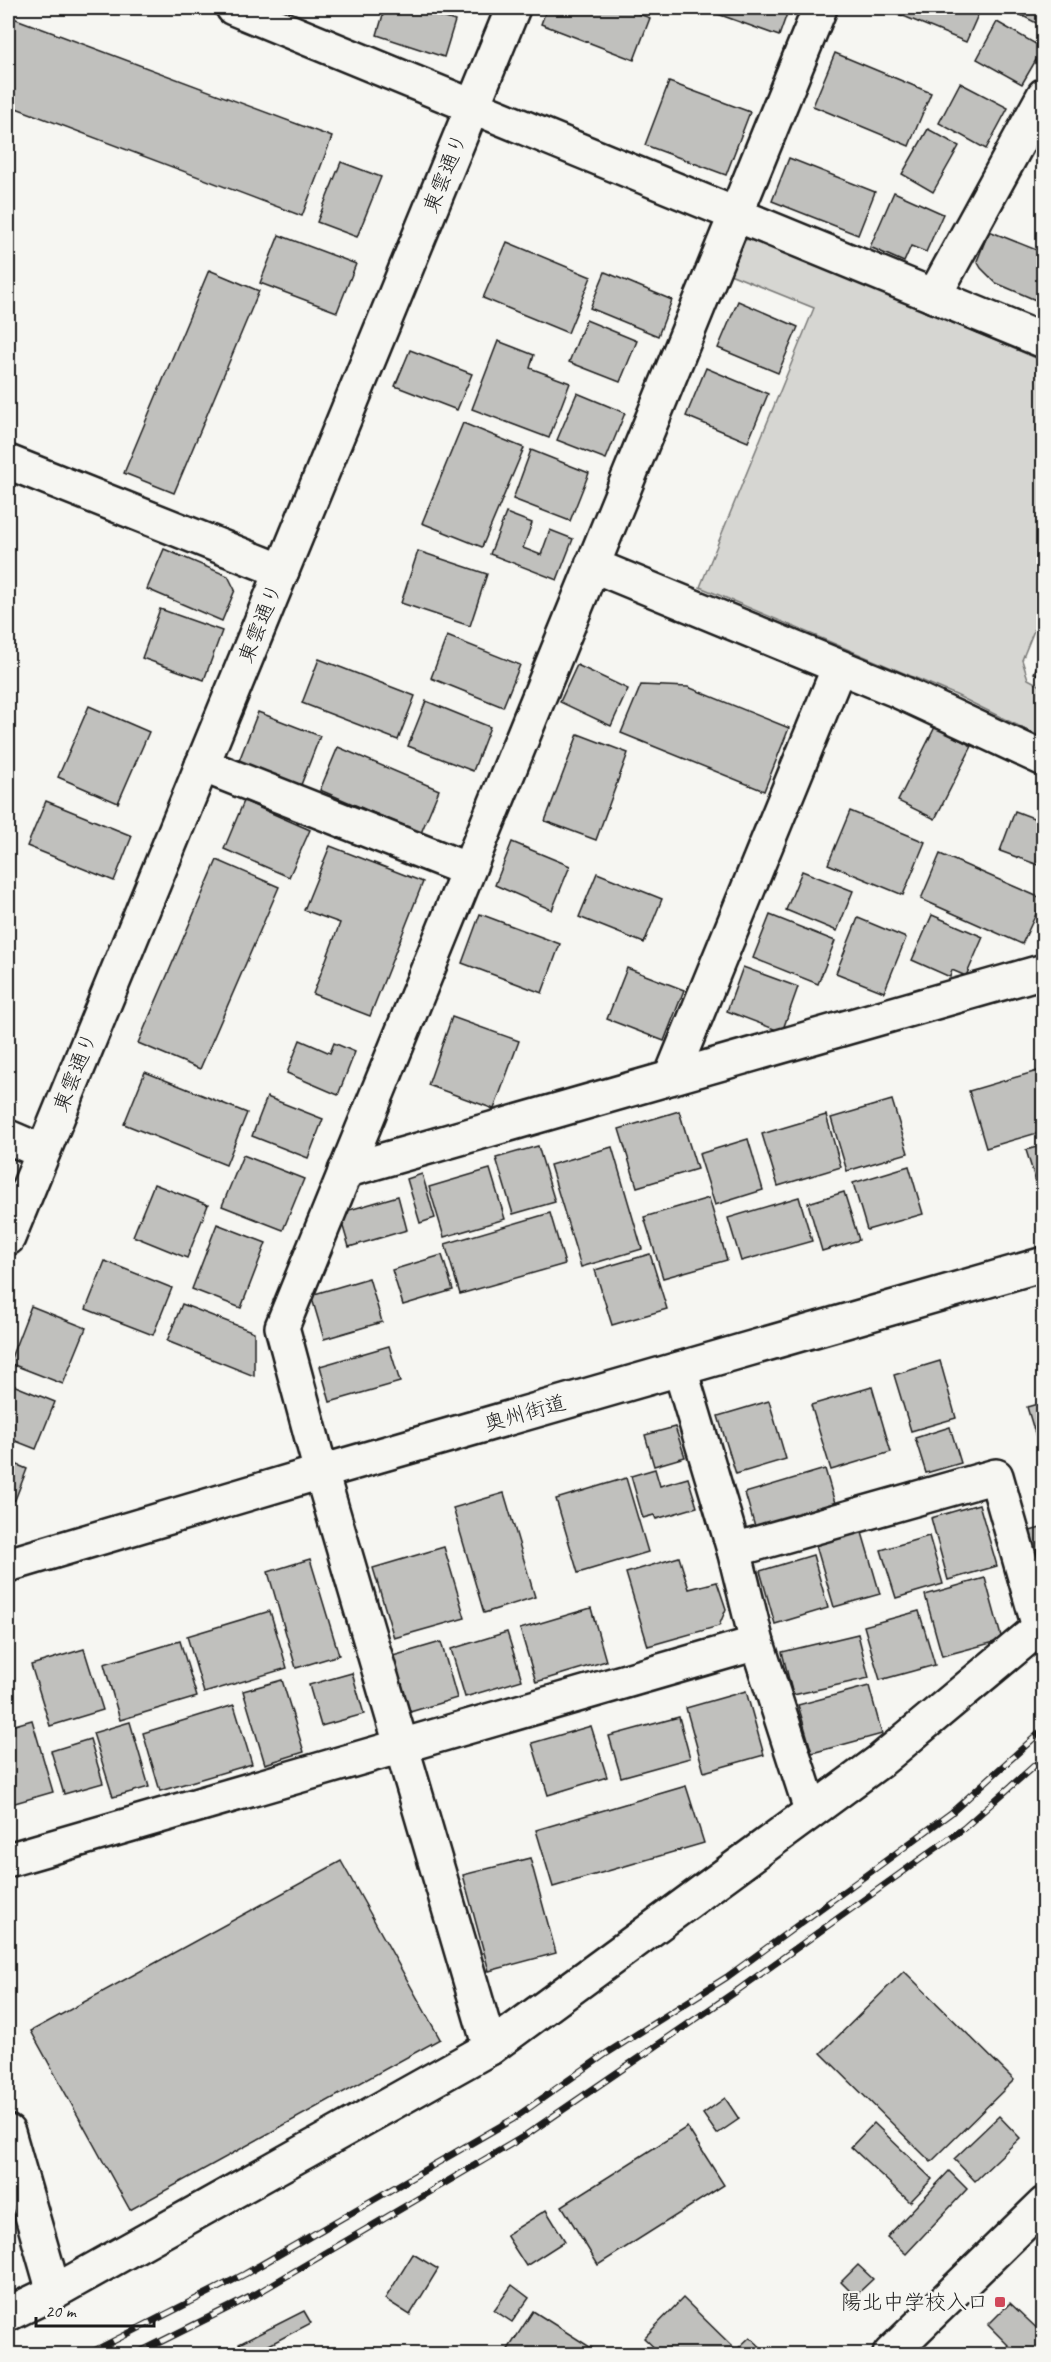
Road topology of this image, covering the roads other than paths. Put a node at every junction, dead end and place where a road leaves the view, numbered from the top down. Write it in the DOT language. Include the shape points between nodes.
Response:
graph roads {
  1 [pos="233,8"];
  2 [pos="513,8"];
  3 [pos="820,8"];
  4 [pos="1044,95"];
  5 [pos="473,105"];
  6 [pos="737,214"];
  7 [pos="934,296"];
  8 [pos="1044,341"];
  9 [pos="11,472"];
  10 [pos="592,565"];
  11 [pos="282,571"];
  12 [pos="840,667"];
  13 [pos="1044,759"];
  14 [pos="202,765"];
  15 [pos="466,869"];
  16 [pos="1044,971"];
  17 [pos="671,1077"];
  18 [pos="8,1137"];
  19 [pos="43,1152"];
  20 [pos="345,1171"];
  21 [pos="8,1238"];
  22 [pos="1044,1264"];
  23 [pos="680,1369"];
  24 [pos="321,1472"];
  25 [pos="734,1550"];
  26 [pos="8,1565"];
  27 [pos="1042,1626"];
  28 [pos="757,1643"];
  29 [pos="401,1746"];
  30 [pos="811,1810"];
  31 [pos="8,1860"];
  32 [pos="490,2048"];
  33 [pos="8,2132"];
  34 [pos="1044,2204"];
  35 [pos="54,2292"];
  36 [pos="8,2314"];
  37 [pos="890,2355"];
  1 -- 5 [label="street"];
  2 -- 5 [label="street, 東雲通り"];
  3 -- 6 [label="street"];
  4 -- 7 [label="street"];
  5 -- 6 [label="street"];
  5 -- 11 [label="street, 東雲通り"];
  6 -- 7 [label="street"];
  6 -- 10 [label="street"];
  7 -- 8 [label="street"];
  9 -- 11 [label="street"];
  10 -- 12 [label="street"];
  10 -- 15 [label="street"];
  11 -- 14 [label="street, 東雲通り"];
  12 -- 13 [label="street"];
  12 -- 17 [label="street"];
  14 -- 15 [label="street"];
  14 -- 19 [label="street, 東雲通り"];
  15 -- 20 [label="street"];
  16 -- 17 [label="street"];
  17 -- 20 [label="street"];
  18 -- 19 [label="street"];
  19 -- 21 [label="street, 東雲通り"];
  20 -- 24 [label="street" via="282,1326"];
  22 -- 23 [label="street, 奥州街道"];
  23 -- 24 [label="street, 奥州街道"];
  23 -- 25 [label="street"];
  24 -- 26 [label="street, 奥州街道"];
  24 -- 29 [label="street"];
  25 -- 27 [label="street" via="996,1476"];
  25 -- 28 [label="street"];
  27 -- 30 [label="street" via="880,1761"];
  28 -- 29 [label="street"];
  28 -- 30 [label="street"];
  29 -- 31 [label="street"];
  29 -- 32 [label="street"];
  30 -- 32 [label="street"];
  32 -- 35 [label="street"];
  33 -- 35 [label="street"];
  34 -- 37 [label="street"];
  35 -- 36 [label="street"];
}
